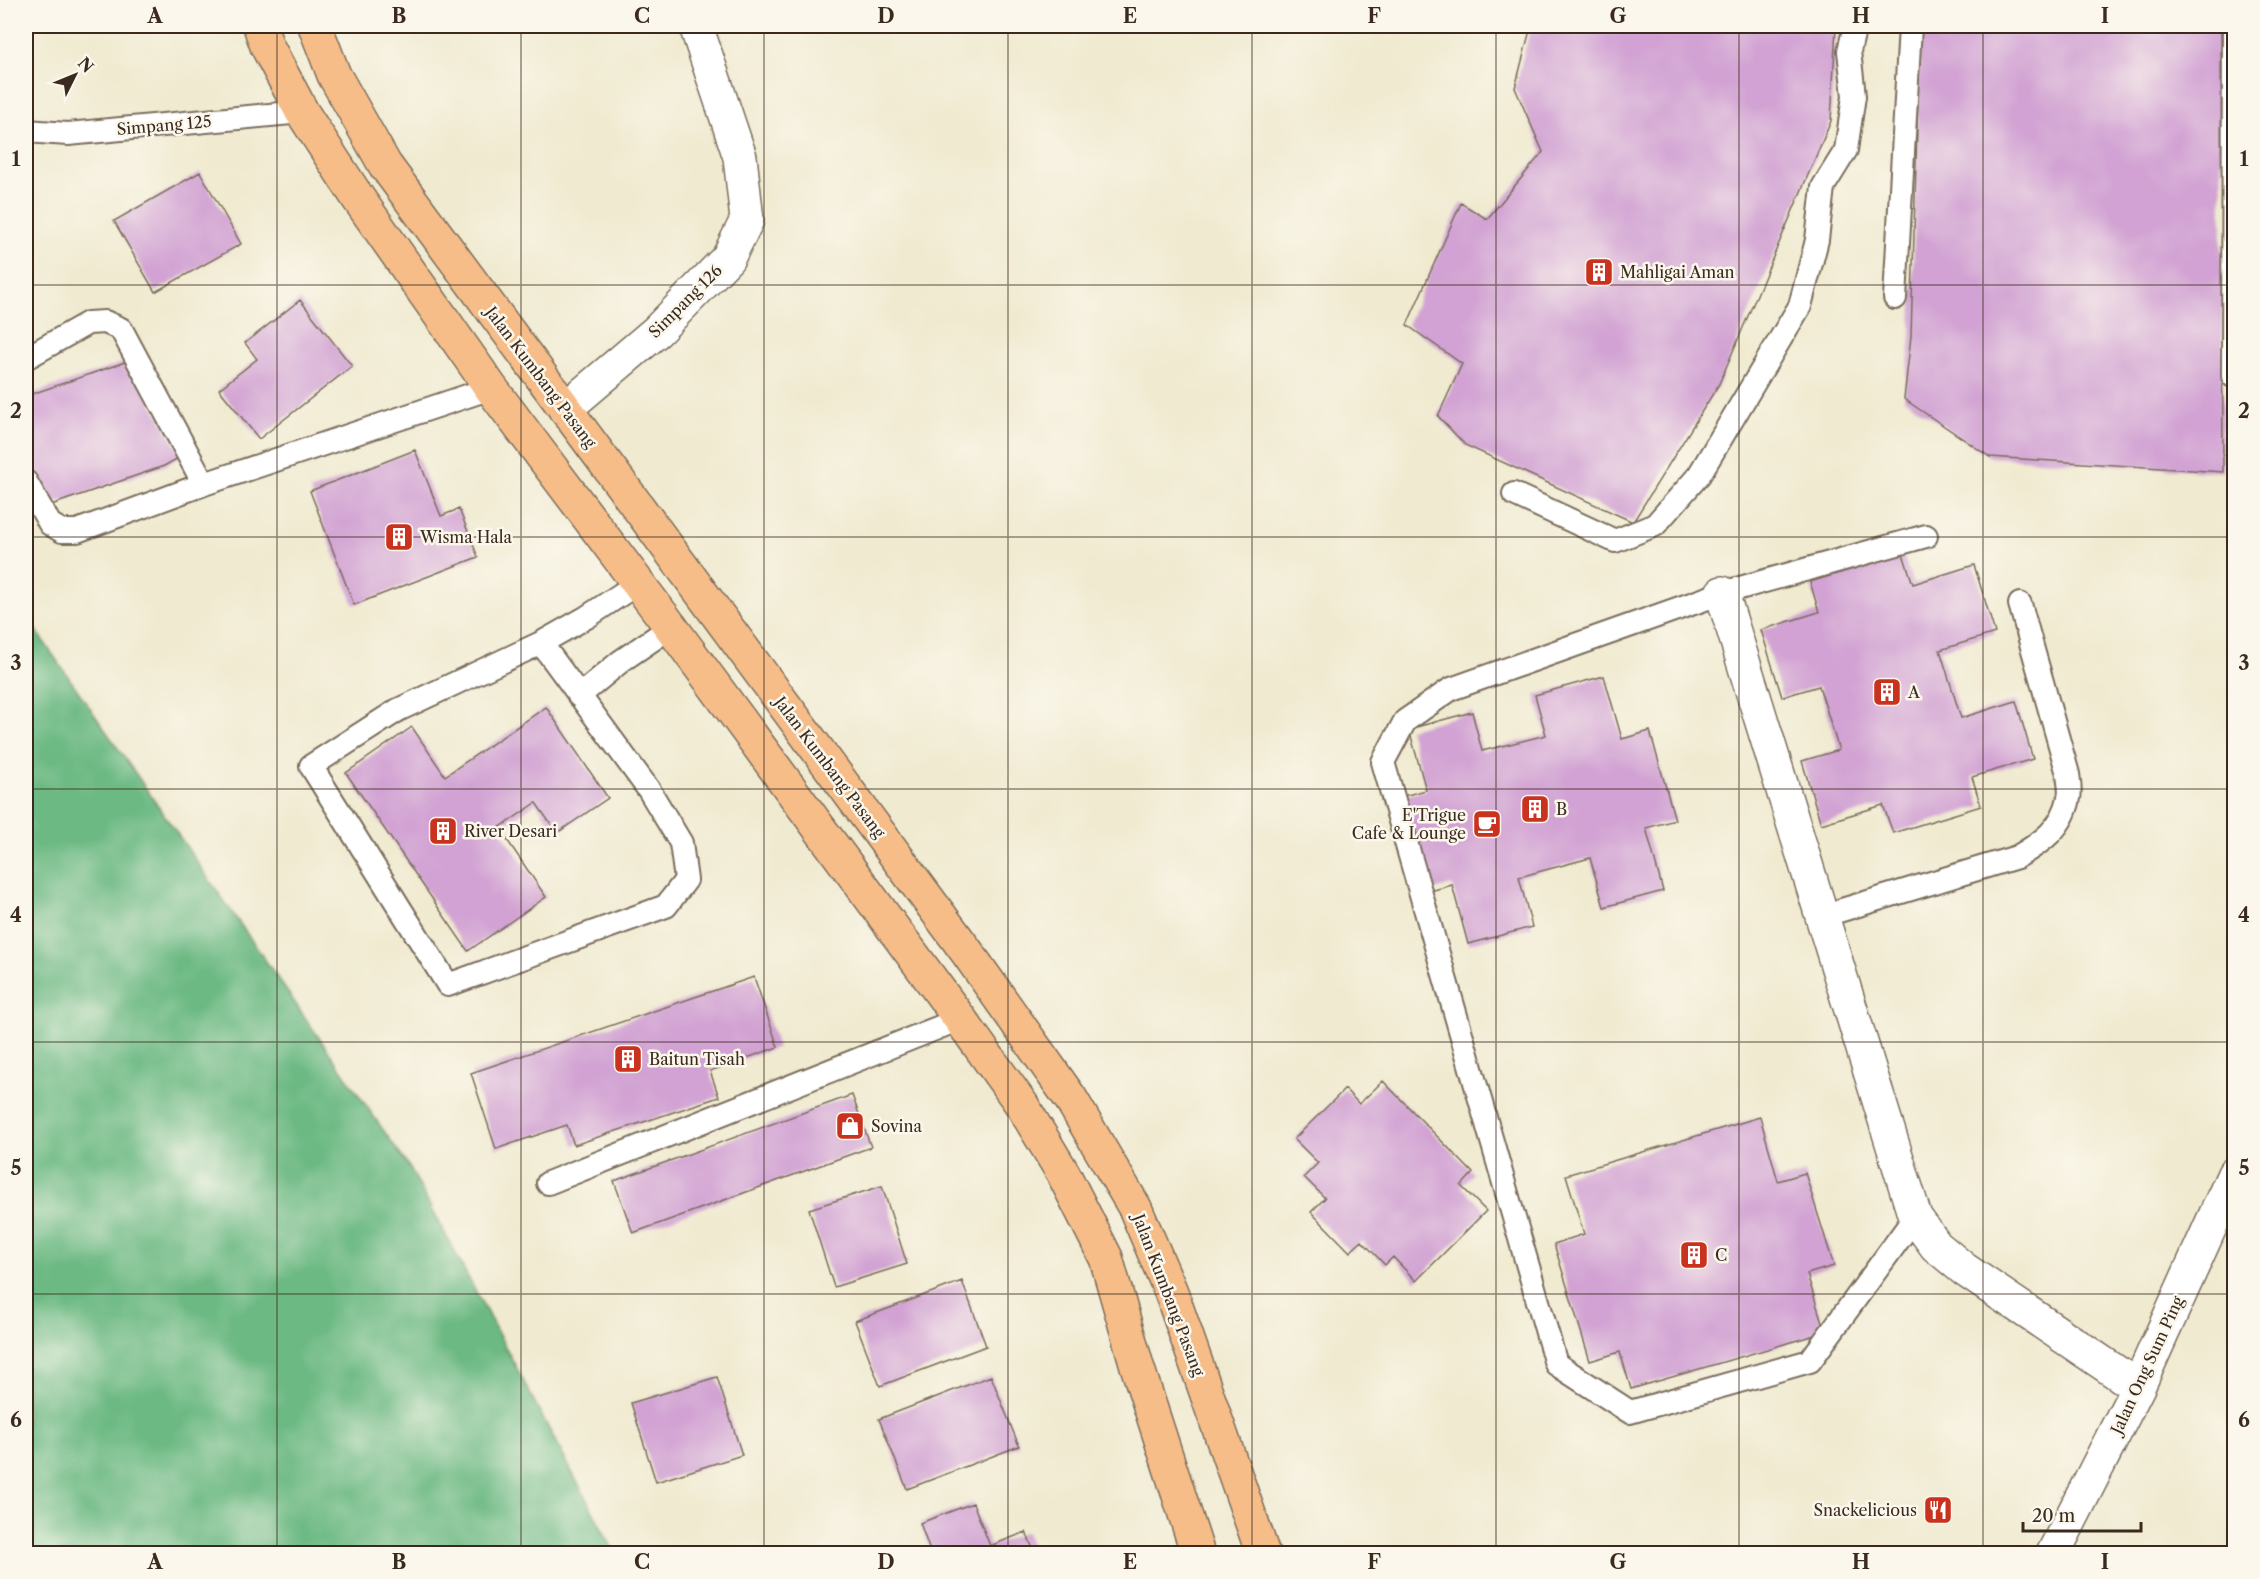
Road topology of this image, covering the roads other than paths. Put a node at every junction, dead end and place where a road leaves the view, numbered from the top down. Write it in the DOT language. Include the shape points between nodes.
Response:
graph roads {
  1 [pos="260,26"];
  2 [pos="315,26"];
  3 [pos="696,26"];
  4 [pos="1855,26"];
  5 [pos="1910,26"];
  6 [pos="2234,26"];
  7 [pos="302,112"];
  8 [pos="26,131"];
  9 [pos="1895,298"];
  10 [pos="26,358"];
  11 [pos="2233,376"];
  12 [pos="490,388"];
  13 [pos="566,410"];
  14 [pos="26,482"];
  15 [pos="204,484"];
  16 [pos="1514,494"];
  17 [pos="1926,536"];
  18 [pos="638,583"];
  19 [pos="1722,592"];
  20 [pos="2020,604"];
  21 [pos="671,627"];
  22 [pos="541,643"];
  23 [pos="579,696"];
  24 [pos="1822,916"];
  25 [pos="960,1018"];
  26 [pos="2235,1174"];
  27 [pos="548,1183"];
  28 [pos="1915,1217"];
  29 [pos="2138,1387"];
  30 [pos="1198,1554"];
  31 [pos="1263,1554"];
  32 [pos="2053,1554"];
  1 -- 7 [label="main road"];
  2 -- 13 [label="main road, Jalan Kumbang Pasang" via="334,75 385,165"];
  3 -- 13 [label="street, Simpang 126" via="740,157 747,219 728,258 657,331"];
  4 -- 16 [label="lane" via="1849,51 1854,96 1845,150 1823,187 1817,240 1800,306 1699,475 1655,525 1615,542"];
  5 -- 9 [label="lane"];
  6 -- 11 [label="lane"];
  7 -- 8 [label="lane, Simpang 125" via="68,134"];
  7 -- 12 [label="main road"];
  10 -- 15 [label="lane" via="88,323 105,322 121,329"];
  12 -- 15 [label="lane"];
  12 -- 18 [label="main road"];
  13 -- 31 [label="main road, Jalan Kumbang Pasang" via="967,952 1071,1099 1135,1208 1171,1292"];
  14 -- 15 [label="lane" via="50,524 62,531 77,531"];
  17 -- 19 [label="lane"];
  18 -- 21 [label="main road"];
  18 -- 22 [label="lane"];
  19 -- 24 [label="street"];
  19 -- 28 [label="lane" via="1451,689 1405,722 1383,762 1556,1364 1630,1412 1810,1361"];
  20 -- 24 [label="lane" via="2068,774 2069,798 2060,823 2042,842 2016,857"];
  21 -- 23 [label="lane"];
  21 -- 25 [label="main road"];
  22 -- 23 [label="lane"];
  22 -- 23 [label="lane" via="398,710 311,766 448,985 666,906 686,880 681,843 649,790"];
  24 -- 28 [label="street"];
  25 -- 27 [label="lane"];
  25 -- 30 [label="main road" via="1022,1105 1107,1258 1137,1366"];
  26 -- 29 [label="street, Jalan Ong Sum Ping"];
  28 -- 29 [label="street" via="1936,1246 1965,1270"];
  29 -- 32 [label="street, Jalan Ong Sum Ping"];
}
